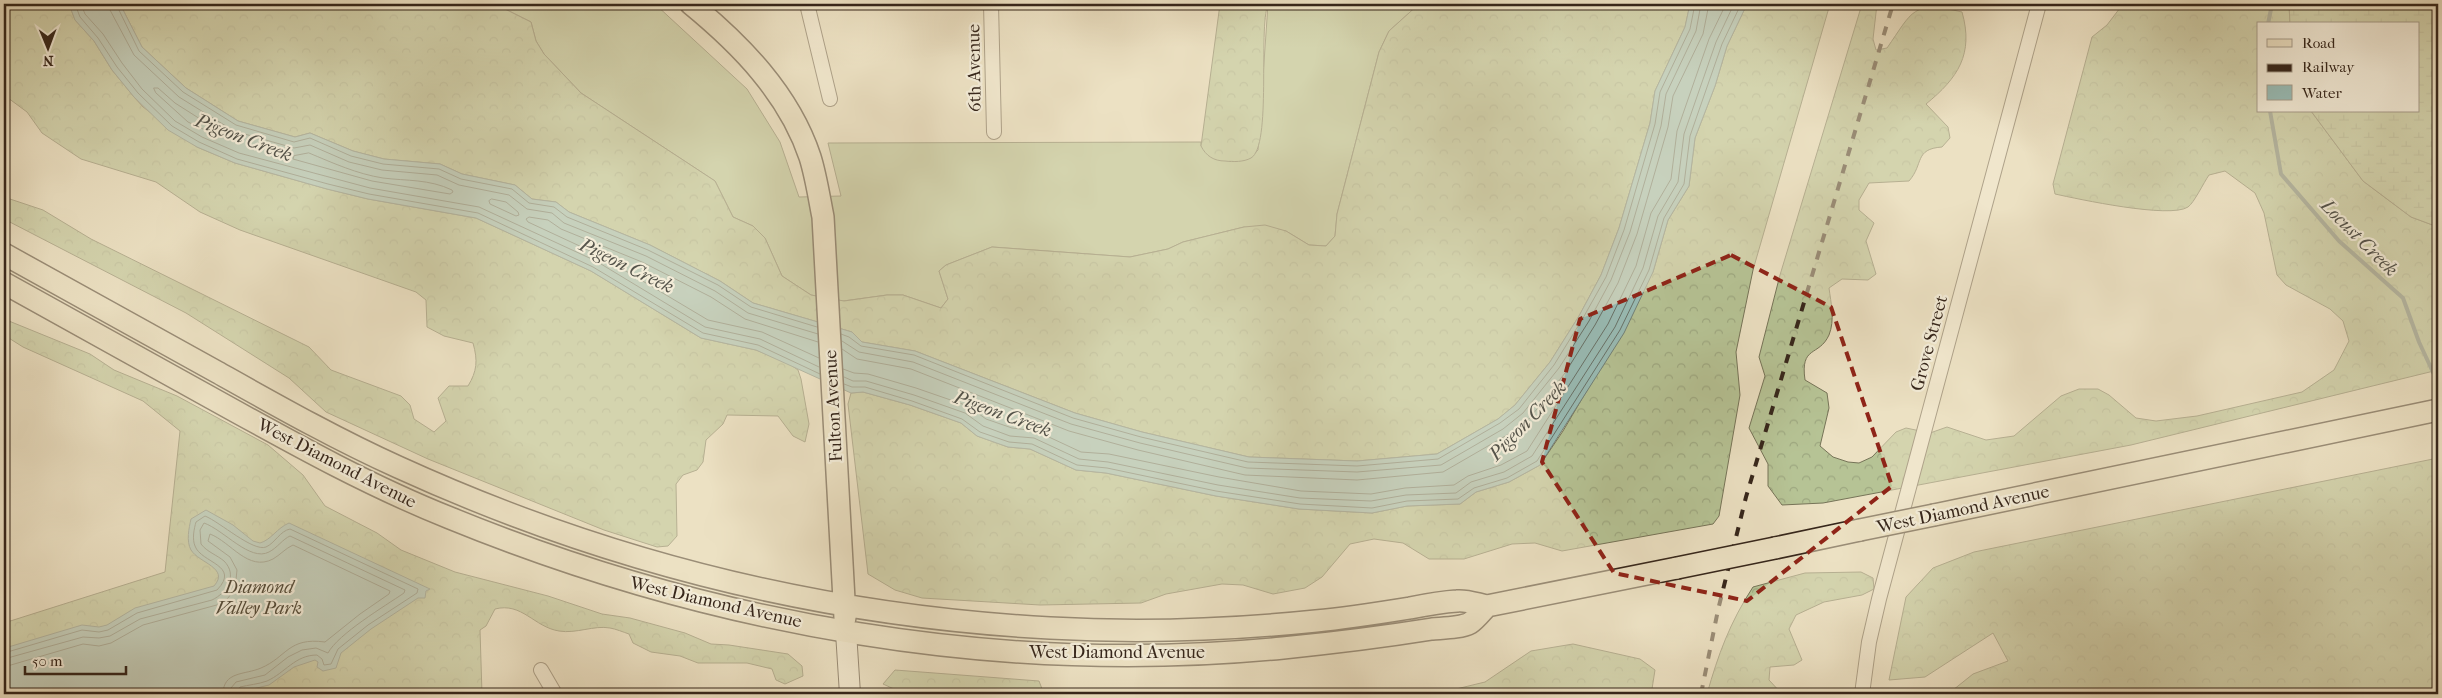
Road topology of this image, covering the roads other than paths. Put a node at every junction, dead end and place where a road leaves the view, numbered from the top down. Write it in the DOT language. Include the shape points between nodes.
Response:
graph roads {
  1 [pos="692,4"];
  2 [pos="807,4"];
  3 [pos="991,4"];
  4 [pos="2039,4"];
  5 [pos="830,99"];
  6 [pos="994,132"];
  7 [pos="4,254"];
  8 [pos="4,283"];
  9 [pos="2438,410"];
  10 [pos="844,606"];
  11 [pos="1487,606"];
  12 [pos="846,632"];
  13 [pos="541,670"];
  14 [pos="555,694"];
  15 [pos="850,694"];
  16 [pos="1862,694"];
  1 -- 10 [label="main road, Fulton Avenue" via="752,60 773,87 801,134 816,181 823,217"];
  2 -- 5 [label="street"];
  3 -- 6 [label="street, 6th Avenue"];
  4 -- 16 [label="street, Grove Street" via="1879,599"];
  7 -- 10 [label="main road, West Diamond Avenue" via="312,425 465,497 583,541 665,566"];
  8 -- 12 [label="main road, West Diamond Avenue" via="288,440 448,518 546,555 631,582 725,607"];
  9 -- 11 [label="main road, West Diamond Avenue, bridge"];
  10 -- 11 [label="main road, West Diamond Avenue" via="973,623 1135,630 1246,627 1316,621 1460,600"];
  10 -- 12 [label="main road, Fulton Avenue"];
  11 -- 12 [label="main road, West Diamond Avenue" via="1469,624 1336,643 1194,654 1114,655 1003,650"];
  12 -- 15 [label="main road"];
  13 -- 14 [label="street"];
}
